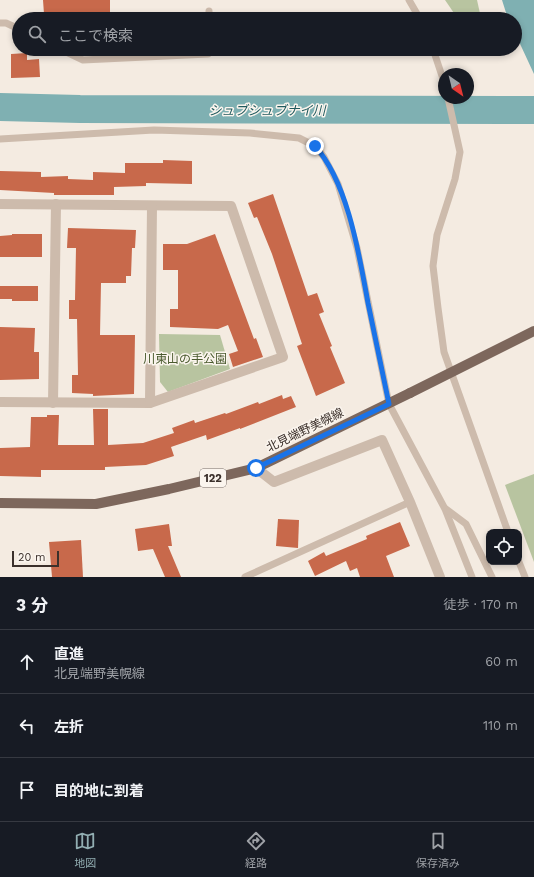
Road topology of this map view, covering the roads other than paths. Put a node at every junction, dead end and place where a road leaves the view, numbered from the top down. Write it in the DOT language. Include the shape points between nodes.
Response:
graph roads {
  1 [pos="409,0"];
  2 [pos="416,12"];
  3 [pos="0,23"];
  4 [pos="12,26"];
  5 [pos="75,56"];
  6 [pos="166,56"];
  7 [pos="435,56"];
  8 [pos="439,68"];
  9 [pos="450,104"];
  10 [pos="0,139"];
  11 [pos="0,204"];
  12 [pos="56,204"];
  13 [pos="152,206"];
  14 [pos="534,331"];
  15 [pos="0,402"];
  16 [pos="53,403"];
  17 [pos="150,403"];
  18 [pos="389,404"];
  19 [pos="256,468"];
  20 [pos="410,502"];
  21 [pos="0,503"];
  22 [pos="446,509"];
  23 [pos="507,529"];
  24 [pos="520,565"];
  25 [pos="245,577"];
  26 [pos="440,577"];
  27 [pos="472,577"];
  28 [pos="492,577"];
  29 [pos="524,577"];
  1 -- 2 [label="lane"];
  3 -- 4 [label="lane"];
  5 -- 6 [label="lane" via="83,60"];
  7 -- 8 [label="lane"];
  9 -- 23 [label="lane" via="460,152 455,179 437,235 433,266 438,308 444,352"];
  10 -- 18 [label="lane" via="154,130 299,138 315,146 324,156 338,184 357,248"];
  11 -- 12 [label="street"];
  12 -- 13 [label="street"];
  12 -- 16 [label="street"];
  13 -- 17 [label="street"];
  13 -- 17 [label="street" via="231,206 283,357"];
  14 -- 18 [label="main road, 北見端野美幌線 / 122, bridge"];
  15 -- 16 [label="street"];
  16 -- 17 [label="street"];
  18 -- 19 [label="main road, 北見端野美幌線 / 122"];
  18 -- 22 [label="lane"];
  19 -- 20 [label="street" via="274,482 382,440"];
  19 -- 21 [label="main road, 北見端野美幌線 / 122" via="96,504"];
  20 -- 25 [label="lane"];
  20 -- 26 [label="street"];
  22 -- 27 [label="lane"];
  22 -- 28 [label="lane" via="466,524"];
  24 -- 29 [label="lane"];
}
